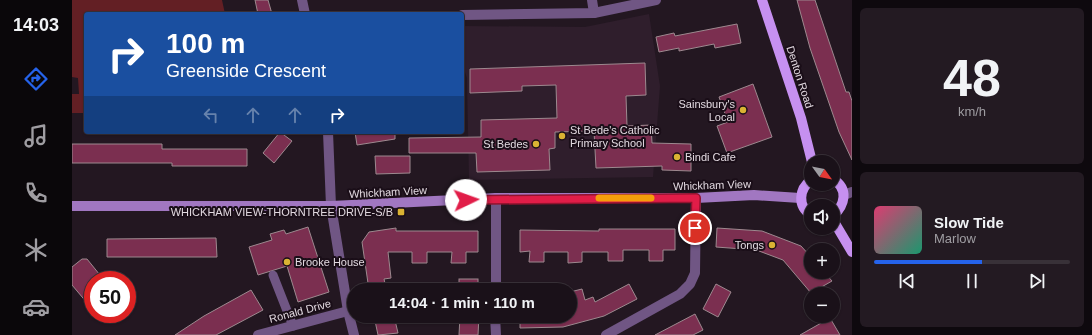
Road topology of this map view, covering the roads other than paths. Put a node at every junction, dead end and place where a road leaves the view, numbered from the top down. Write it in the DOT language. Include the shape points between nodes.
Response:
graph roads {
  1 [pos="302,0"];
  2 [pos="592,0"];
  3 [pos="656,0"];
  4 [pos="762,0"];
  5 [pos="305,12"];
  6 [pos="594,13"];
  7 [pos="464,15"];
  8 [pos="328,134"];
  9 [pos="810,155"];
  10 [pos="840,184"];
  11 [pos="804,185"];
  12 [pos="848,193"];
  13 [pos="496,198"];
  14 [pos="696,198"];
  15 [pos="800,198"];
  16 [pos="72,206"];
  17 [pos="331,206"];
  18 [pos="804,209"];
  19 [pos="840,209"];
  20 [pos="840,232"];
  21 [pos="852,252"];
  22 [pos="273,275"];
  23 [pos="496,283"];
  24 [pos="347,304"];
  25 [pos="347,310"];
  26 [pos="351,323"];
  27 [pos="495,323"];
  28 [pos="293,326"];
  29 [pos="258,335"];
  30 [pos="354,335"];
  31 [pos="496,335"];
  32 [pos="606,335"];
  1 -- 5 [label="street"];
  2 -- 6 [label="street"];
  3 -- 6 [label="street"];
  4 -- 9 [label="main road, Denton Road" via="801,118"];
  6 -- 7 [label="street"];
  8 -- 17 [label="street"];
  10 -- 12 [label="main road"];
  11 -- 15 [label="main road"];
  12 -- 19 [label="main road"];
  13 -- 14 [label="main road, Whickham View"];
  13 -- 17 [label="main road, Whickham View"];
  13 -- 23 [label="street"];
  14 -- 15 [label="main road, Whickham View" via="754,195"];
  14 -- 32 [label="street" via="695,273 690,284 680,294"];
  15 -- 18 [label="main road"];
  16 -- 17 [label="main road, Whickham View"];
  17 -- 24 [label="street"];
  20 -- 21 [label="main road"];
  22 -- 28 [label="lane"];
  25 -- 28 [label="street, Ronald Drive"];
  26 -- 30 [label="street"];
  27 -- 31 [label="street"];
  28 -- 29 [label="street, Ronald Drive"];
}
